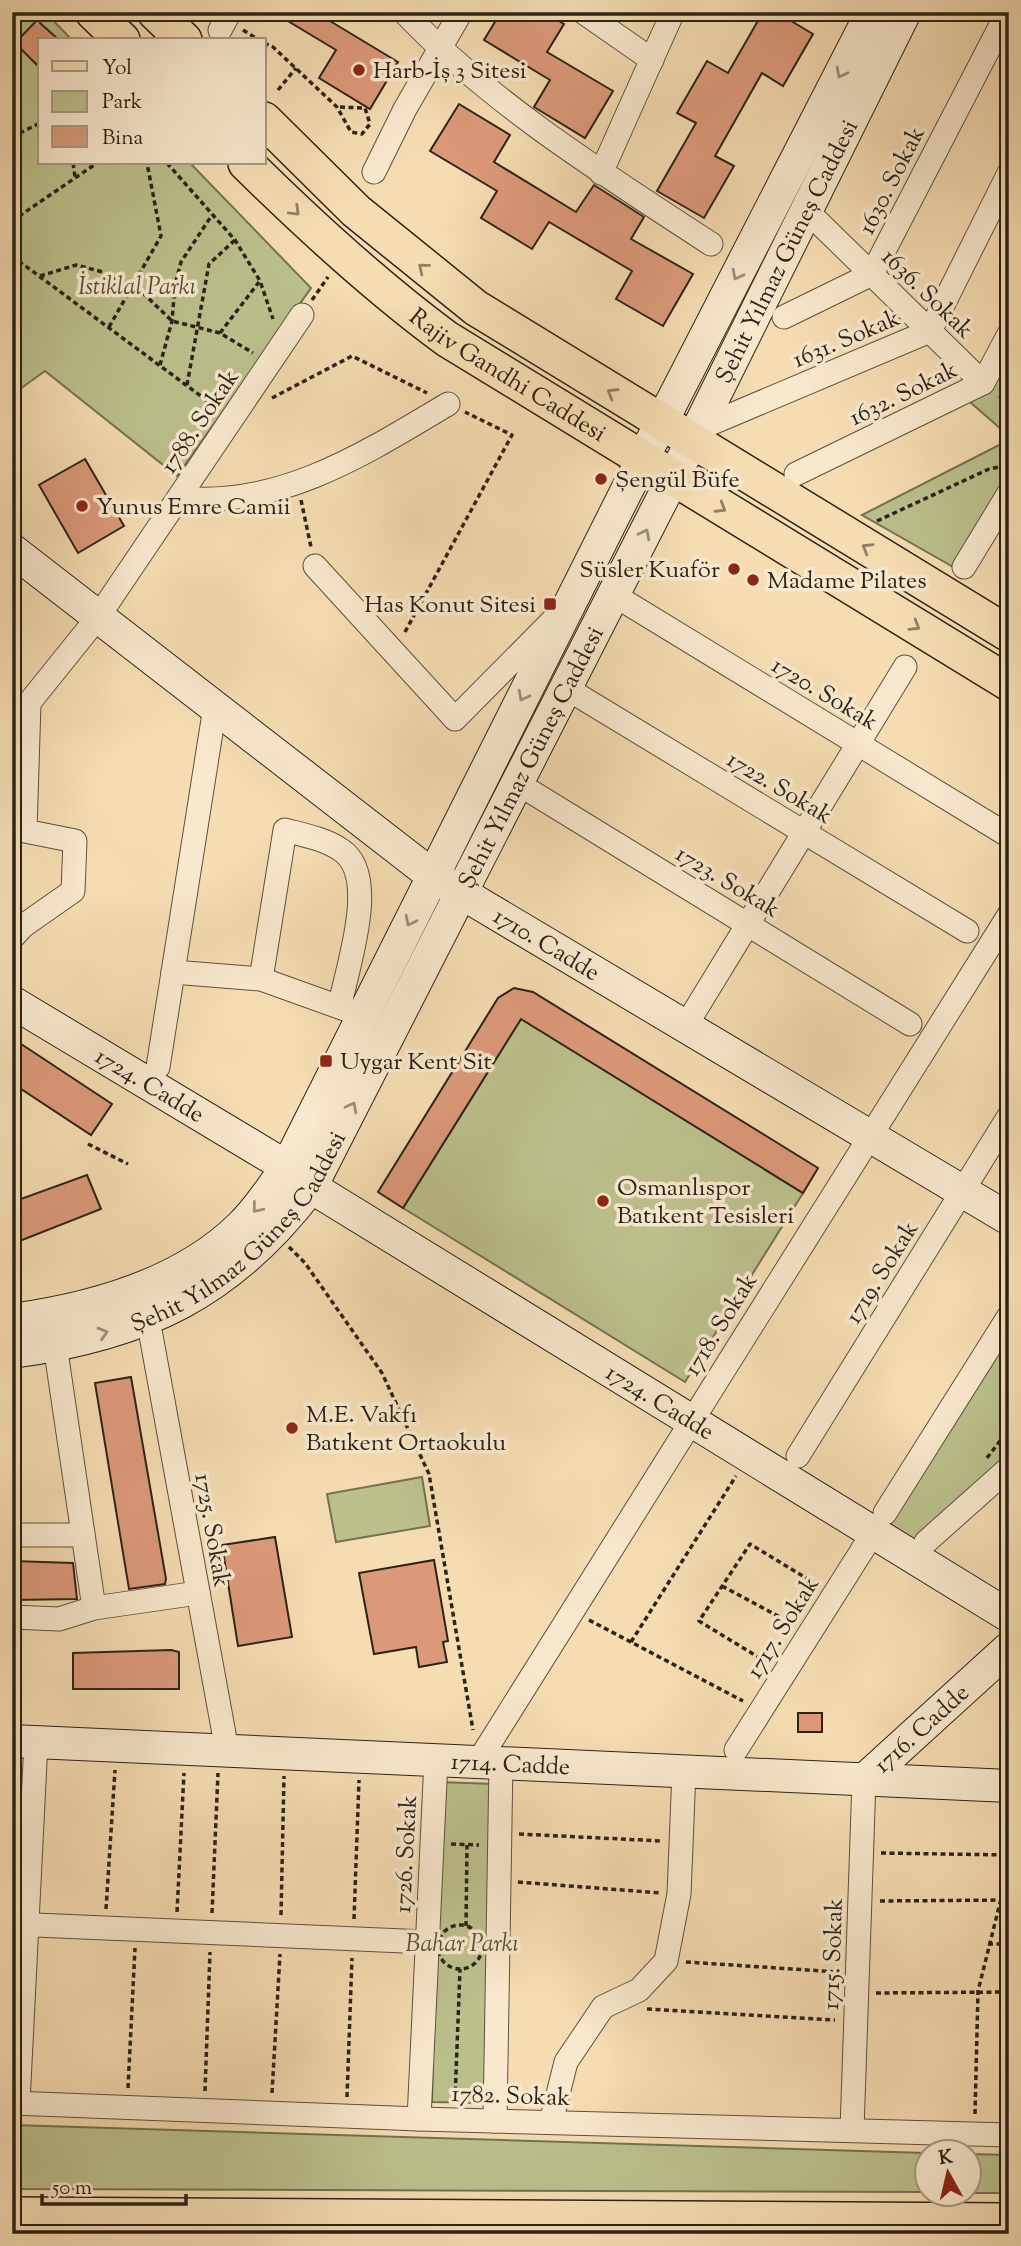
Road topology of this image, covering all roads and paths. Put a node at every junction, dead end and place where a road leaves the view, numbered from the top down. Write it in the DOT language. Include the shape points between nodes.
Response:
graph roads {
  1 [pos="93,12"];
  2 [pos="155,12"];
  3 [pos="404,12"];
  4 [pos="461,12"];
  5 [pos="583,12"];
  6 [pos="673,12"];
  7 [pos="872,12"];
  8 [pos="905,12"];
  9 [pos="1001,22"];
  10 [pos="245,32"];
  11 [pos="120,38"];
  12 [pos="182,38"];
  13 [pos="256,38"];
  14 [pos="266,45"];
  15 [pos="440,50"];
  16 [pos="652,60"];
  17 [pos="296,68"];
  18 [pos="271,105"];
  19 [pos="337,107"];
  20 [pos="38,123"];
  21 [pos="12,137"];
  22 [pos="73,164"];
  23 [pos="95,164"];
  24 [pos="147,164"];
  25 [pos="168,164"];
  26 [pos="247,164"];
  27 [pos="373,172"];
  28 [pos="601,173"];
  29 [pos="1009,173"];
  30 [pos="75,177"];
  31 [pos="807,211"];
  32 [pos="212,214"];
  33 [pos="12,221"];
  34 [pos="235,240"];
  35 [pos="711,244"];
  36 [pos="342,255"];
  37 [pos="12,256"];
  38 [pos="872,274"];
  39 [pos="40,276"];
  40 [pos="260,281"];
  41 [pos="132,286"];
  42 [pos="302,315"];
  43 [pos="784,317"];
  44 [pos="172,321"];
  45 [pos="196,327"];
  46 [pos="109,328"];
  47 [pos="930,331"];
  48 [pos="219,333"];
  49 [pos="1009,334"];
  50 [pos="283,344"];
  51 [pos="270,363"];
  52 [pos="160,365"];
  53 [pos="983,383"];
  54 [pos="187,386"];
  55 [pos="268,400"];
  56 [pos="448,404"];
  57 [pos="232,419"];
  58 [pos="661,423"];
  59 [pos="695,435"];
  60 [pos="642,460"];
  61 [pos="1009,465"];
  62 [pos="796,474"];
  63 [pos="672,478"];
  64 [pos="298,483"];
  65 [pos="1009,493"];
  66 [pos="179,498"];
  67 [pos="846,536"];
  68 [pos="12,550"];
  69 [pos="315,566"];
  70 [pos="964,567"];
  71 [pos="614,595"];
  72 [pos="570,603"];
  73 [pos="98,617"];
  74 [pos="1009,634"];
  75 [pos="394,653"];
  76 [pos="905,667"];
  77 [pos="1009,683"];
  78 [pos="566,688"];
  79 [pos="29,703"];
  80 [pos="215,708"];
  81 [pos="12,723"];
  82 [pos="858,744"];
  83 [pos="517,783"];
  84 [pos="804,833"];
  85 [pos="1009,836"];
  86 [pos="433,876"];
  87 [pos="461,894"];
  88 [pos="1009,915"];
  89 [pos="747,924"];
  90 [pos="967,931"];
  91 [pos="12,938"];
  92 [pos="173,972"];
  93 [pos="261,979"];
  94 [pos="12,1002"];
  95 [pos="351,1011"];
  96 [pos="910,1024"];
  97 [pos="685,1027"];
  98 [pos="158,1067"];
  99 [pos="1009,1116"];
  100 [pos="869,1136"];
  101 [pos="88,1144"];
  102 [pos="128,1164"];
  103 [pos="287,1167"];
  104 [pos="311,1187"];
  105 [pos="962,1191"];
  106 [pos="1009,1219"];
  107 [pos="275,1234"];
  108 [pos="1009,1316"];
  109 [pos="148,1319"];
  110 [pos="12,1320"];
  111 [pos="55,1345"];
  112 [pos="12,1352"];
  113 [pos="1009,1363"];
  114 [pos="1009,1400"];
  115 [pos="690,1420"];
  116 [pos="748,1456"];
  117 [pos="798,1456"];
  118 [pos="1009,1468"];
  119 [pos="879,1523"];
  120 [pos="12,1535"];
  121 [pos="83,1535"];
  122 [pos="926,1542"];
  123 [pos="722,1586"];
  124 [pos="198,1592"];
  125 [pos="834,1595"];
  126 [pos="94,1608"];
  127 [pos="572,1611"];
  128 [pos="1009,1616"];
  129 [pos="12,1617"];
  130 [pos="809,1633"];
  131 [pos="631,1642"];
  132 [pos="1009,1648"];
  133 [pos="785,1673"];
  134 [pos="761,1711"];
  135 [pos="24,1741"];
  136 [pos="117,1746"];
  137 [pos="185,1749"];
  138 [pos="227,1750"];
  139 [pos="736,1750"];
  140 [pos="436,1760"];
  141 [pos="489,1763"];
  142 [pos="684,1772"];
  143 [pos="864,1780"];
  144 [pos="1009,1786"];
  145 [pos="500,1839"];
  146 [pos="681,1842"];
  147 [pos="432,1844"];
  148 [pos="467,1845"];
  149 [pos="862,1853"];
  150 [pos="1009,1855"];
  151 [pos="1009,1867"];
  152 [pos="499,1880"];
  153 [pos="679,1894"];
  154 [pos="998,1900"];
  155 [pos="1009,1900"];
  156 [pos="860,1901"];
  157 [pos="19,1925"];
  158 [pos="466,1926"];
  159 [pos="104,1928"];
  160 [pos="136,1930"];
  161 [pos="176,1931"];
  162 [pos="427,1942"];
  163 [pos="988,1944"];
  164 [pos="1009,1944"];
  165 [pos="666,1961"];
  166 [pos="460,1969"];
  167 [pos="857,1983"];
  168 [pos="978,1991"];
  169 [pos="1009,1993"];
  170 [pos="643,2009"];
  171 [pos="856,2021"];
  172 [pos="15,2103"];
  173 [pos="127,2107"];
  174 [pos="419,2119"];
  175 [pos="455,2120"];
  176 [pos="495,2121"];
  177 [pos="551,2122"];
  178 [pos="852,2130"];
  179 [pos="974,2134"];
  180 [pos="1009,2135"];
  181 [pos="12,2215"];
  182 [pos="1009,2221"];
  1 -- 11 [label="main road"];
  2 -- 12 [label="main road"];
  3 -- 15 [label="street"];
  4 -- 15 [label="street"];
  5 -- 16 [label="street"];
  6 -- 16 [label="street"];
  7 -- 58 [label="street, Şehit Yılmaz Güneş Caddesi, one-way"];
  8 -- 31 [label="street, Şehit Yılmaz Güneş Caddesi"];
  9 -- 38 [label="street, 1630. Sokak"];
  10 -- 13 [label="path"];
  14 -- 17 [label="path"];
  15 -- 27 [label="street"];
  15 -- 28 [label="street"];
  16 -- 28 [label="street"];
  17 -- 18 [label="path"];
  17 -- 19 [label="path"];
  58 -- 18 [label="main road, Rajiv Gandhi Caddesi, one-way" via="430,275 356,211"];
  19 -- 19 [label="path" via="351,132 362,134 370,124 365,108"];
  20 -- 21 [label="path"];
  22 -- 30 [label="path"];
  23 -- 30 [label="path"];
  24 -- 41 [label="path" via="161,236"];
  25 -- 32 [label="path"];
  26 -- 36 [label="main road, Rajiv Gandhi Caddesi, one-way"];
  28 -- 35 [label="street"];
  29 -- 47 [label="street, 1631. Sokak"];
  30 -- 33 [label="path"];
  31 -- 38 [label="street, 1636. Sokak"];
  31 -- 59 [label="street, Şehit Yılmaz Güneş Caddesi"];
  32 -- 34 [label="path"];
  32 -- 44 [label="path" via="181,262"];
  34 -- 40 [label="path"];
  34 -- 45 [label="path" via="209,264"];
  36 -- 42 [label="path"];
  36 -- 60 [label="main road, Rajiv Gandhi Caddesi" via="447,339"];
  37 -- 39 [label="path"];
  38 -- 43 [label="street, 1630. Sokak"];
  38 -- 47 [label="street, 1636. Sokak"];
  39 -- 41 [label="path" via="76,265"];
  39 -- 46 [label="path"];
  40 -- 48 [label="path"];
  40 -- 50 [label="path"];
  41 -- 44 [label="path"];
  41 -- 46 [label="path"];
  42 -- 50 [label="street, 1788. Sokak"];
  44 -- 45 [label="path"];
  44 -- 52 [label="path"];
  45 -- 48 [label="path"];
  45 -- 54 [label="path"];
  46 -- 52 [label="path"];
  47 -- 53 [label="street, 1636. Sokak"];
  47 -- 59 [label="street, 1631. Sokak"];
  48 -- 51 [label="path"];
  49 -- 53 [label="street, 1632. Sokak"];
  50 -- 51 [label="street, 1788. Sokak"];
  51 -- 57 [label="street, 1788. Sokak"];
  52 -- 54 [label="path"];
  53 -- 62 [label="street, 1632. Sokak"];
  54 -- 57 [label="path"];
  55 -- 56 [label="path" via="352,356"];
  56 -- 64 [label="street" via="359,456"];
  56 -- 75 [label="path" via="512,435"];
  57 -- 66 [label="street, 1788. Sokak"];
  58 -- 59 [label="main road, Rajiv Gandhi Caddesi"];
  58 -- 60 [label="street, Şehit Yılmaz Güneş Caddesi"];
  59 -- 63 [label="street, Şehit Yılmaz Güneş Caddesi"];
  59 -- 67 [label="main road, Rajiv Gandhi Caddesi"];
  60 -- 63 [label="main road, Rajiv Gandhi Caddesi"];
  60 -- 72 [label="street, Şehit Yılmaz Güneş Caddesi"];
  61 -- 67 [label="path" via="989,469"];
  71 -- 63 [label="street, Şehit Yılmaz Güneş Caddesi, one-way"];
  63 -- 77 [label="main road, Rajiv Gandhi Caddesi, one-way"];
  64 -- 66 [label="street" via="250,496 208,501"];
  64 -- 69 [label="path"];
  65 -- 70 [label="street"];
  66 -- 73 [label="street, 1788. Sokak"];
  74 -- 67 [label="main road, Rajiv Gandhi Caddesi, one-way"];
  68 -- 73 [label="street, 1710. Cadde"];
  69 -- 75 [label="street"];
  71 -- 78 [label="street, Şehit Yılmaz Güneş Caddesi"];
  71 -- 82 [label="street, 1720. Sokak"];
  72 -- 75 [label="street" via="455,719"];
  72 -- 86 [label="street, Şehit Yılmaz Güneş Caddesi, one-way"];
  73 -- 79 [label="street, 1788. Sokak"];
  73 -- 80 [label="street, 1710. Cadde"];
  76 -- 82 [label="street"];
  78 -- 83 [label="street, Şehit Yılmaz Güneş Caddesi"];
  78 -- 84 [label="street, 1722. Sokak"];
  79 -- 81 [label="street, 1788. Sokak"];
  79 -- 91 [label="street" via="25,831 75,841 73,891"];
  80 -- 86 [label="street, 1710. Cadde"];
  80 -- 92 [label="street"];
  82 -- 84 [label="street"];
  82 -- 85 [label="street, 1720. Sokak"];
  83 -- 87 [label="street, Şehit Yılmaz Güneş Caddesi"];
  83 -- 89 [label="street, 1723. Sokak"];
  84 -- 89 [label="street"];
  84 -- 90 [label="street, 1722. Sokak"];
  86 -- 87 [label="street, 1710. Cadde"];
  86 -- 95 [label="street, Şehit Yılmaz Güneş Caddesi, one-way"];
  87 -- 97 [label="street, 1710. Cadde"];
  104 -- 87 [label="street, Şehit Yılmaz Güneş Caddesi, one-way"];
  88 -- 100 [label="street, 1718. Sokak"];
  89 -- 96 [label="street, 1723. Sokak"];
  89 -- 97 [label="street"];
  92 -- 93 [label="street"];
  92 -- 98 [label="street"];
  93 -- 95 [label="street"];
  93 -- 95 [label="street" via="285,830 344,852 359,872 362,893"];
  94 -- 103 [label="street, 1724. Cadde"];
  95 -- 103 [label="street, Şehit Yılmaz Güneş Caddesi"];
  97 -- 100 [label="street, 1710. Cadde"];
  99 -- 105 [label="street, 1719. Sokak"];
  100 -- 105 [label="street, 1710. Cadde"];
  100 -- 115 [label="street, 1718. Sokak"];
  101 -- 102 [label="path"];
  103 -- 110 [label="street, Şehit Yılmaz Güneş Caddesi, one-way" via="240,1227 185,1266 123,1294"];
  104 -- 107 [label="street, Şehit Yılmaz Güneş Caddesi"];
  104 -- 115 [label="street, 1724. Cadde"];
  105 -- 106 [label="street, 1710. Cadde"];
  105 -- 117 [label="street, 1719. Sokak"];
  107 -- 109 [label="street, Şehit Yılmaz Güneş Caddesi" via="218,1282"];
  107 -- 141 [label="path" via="305,1263 382,1373 429,1474"];
  108 -- 119 [label="street, 1717. Sokak"];
  111 -- 109 [label="street, Şehit Yılmaz Güneş Caddesi, one-way"];
  109 -- 124 [label="street, 1725. Sokak"];
  111 -- 112 [label="street, Şehit Yılmaz Güneş Caddesi"];
  111 -- 121 [label="street"];
  113 -- 114 [label="path" via="1002,1381"];
  115 -- 116 [label="street, 1724. Cadde"];
  115 -- 127 [label="street, 1718. Sokak"];
  116 -- 119 [label="street, 1724. Cadde"];
  116 -- 131 [label="path"];
  118 -- 122 [label="street"];
  119 -- 125 [label="street, 1717. Sokak"];
  119 -- 128 [label="street, 1724. Cadde"];
  120 -- 121 [label="street"];
  121 -- 126 [label="street"];
  123 -- 125 [label="path" via="750,1544"];
  123 -- 130 [label="path"];
  123 -- 133 [label="path" via="699,1621"];
  124 -- 126 [label="street"];
  124 -- 138 [label="street, 1725. Sokak"];
  125 -- 130 [label="street, 1717. Sokak"];
  126 -- 129 [label="street" via="59,1619"];
  127 -- 131 [label="path"];
  127 -- 141 [label="street, 1718. Sokak"];
  130 -- 133 [label="street, 1717. Sokak"];
  131 -- 134 [label="path"];
  132 -- 143 [label="street, 1716. Cadde"];
  133 -- 134 [label="street, 1717. Sokak"];
  134 -- 139 [label="street, 1717. Sokak"];
  135 -- 136 [label="street, 1714. Cadde"];
  135 -- 157 [label="street"];
  136 -- 137 [label="street, 1714. Cadde"];
  136 -- 159 [label="path"];
  137 -- 138 [label="street, 1714. Cadde"];
  137 -- 161 [label="path"];
  138 -- 140 [label="street, 1714. Cadde"];
  140 -- 141 [label="street, 1714. Cadde"];
  140 -- 147 [label="street, 1726. Sokak"];
  141 -- 142 [label="street, 1714. Cadde"];
  141 -- 145 [label="street"];
  142 -- 143 [label="street, 1714. Cadde"];
  142 -- 146 [label="street"];
  143 -- 144 [label="street, 1714. Cadde"];
  143 -- 149 [label="street, 1715. Sokak"];
  145 -- 146 [label="path"];
  145 -- 148 [label="path"];
  145 -- 152 [label="street"];
  146 -- 153 [label="street"];
  147 -- 148 [label="path"];
  147 -- 162 [label="street, 1726. Sokak"];
  148 -- 158 [label="path"];
  149 -- 150 [label="path"];
  149 -- 156 [label="street, 1715. Sokak"];
  151 -- 154 [label="path"];
  152 -- 153 [label="path"];
  152 -- 176 [label="street"];
  153 -- 165 [label="street"];
  154 -- 155 [label="path"];
  154 -- 156 [label="path"];
  154 -- 163 [label="path"];
  156 -- 167 [label="street, 1715. Sokak"];
  157 -- 159 [label="street"];
  157 -- 172 [label="street"];
  158 -- 166 [label="path" via="477,1934 482,1947 473,1965"];
  158 -- 166 [label="path" via="447,1929 437,1946 441,1960"];
  159 -- 160 [label="street"];
  160 -- 161 [label="street"];
  160 -- 173 [label="path"];
  161 -- 162 [label="street"];
  162 -- 174 [label="street, 1726. Sokak"];
  163 -- 164 [label="path"];
  163 -- 168 [label="path"];
  165 -- 167 [label="path"];
  165 -- 177 [label="street" via="639,1990 603,2007 566,2062"];
  166 -- 175 [label="path"];
  167 -- 168 [label="path"];
  167 -- 171 [label="street, 1715. Sokak"];
  168 -- 169 [label="path"];
  168 -- 179 [label="path"];
  170 -- 171 [label="path"];
  171 -- 178 [label="street, 1715. Sokak"];
  172 -- 173 [label="street, 1782. Sokak"];
  173 -- 174 [label="street, 1782. Sokak"];
  174 -- 175 [label="street, 1782. Sokak"];
  175 -- 176 [label="street, 1782. Sokak"];
  176 -- 177 [label="street, 1782. Sokak"];
  177 -- 178 [label="street, 1782. Sokak"];
  178 -- 179 [label="street, 1782. Sokak"];
  179 -- 180 [label="street, 1782. Sokak"];
  181 -- 182 [label="main road"];
}
